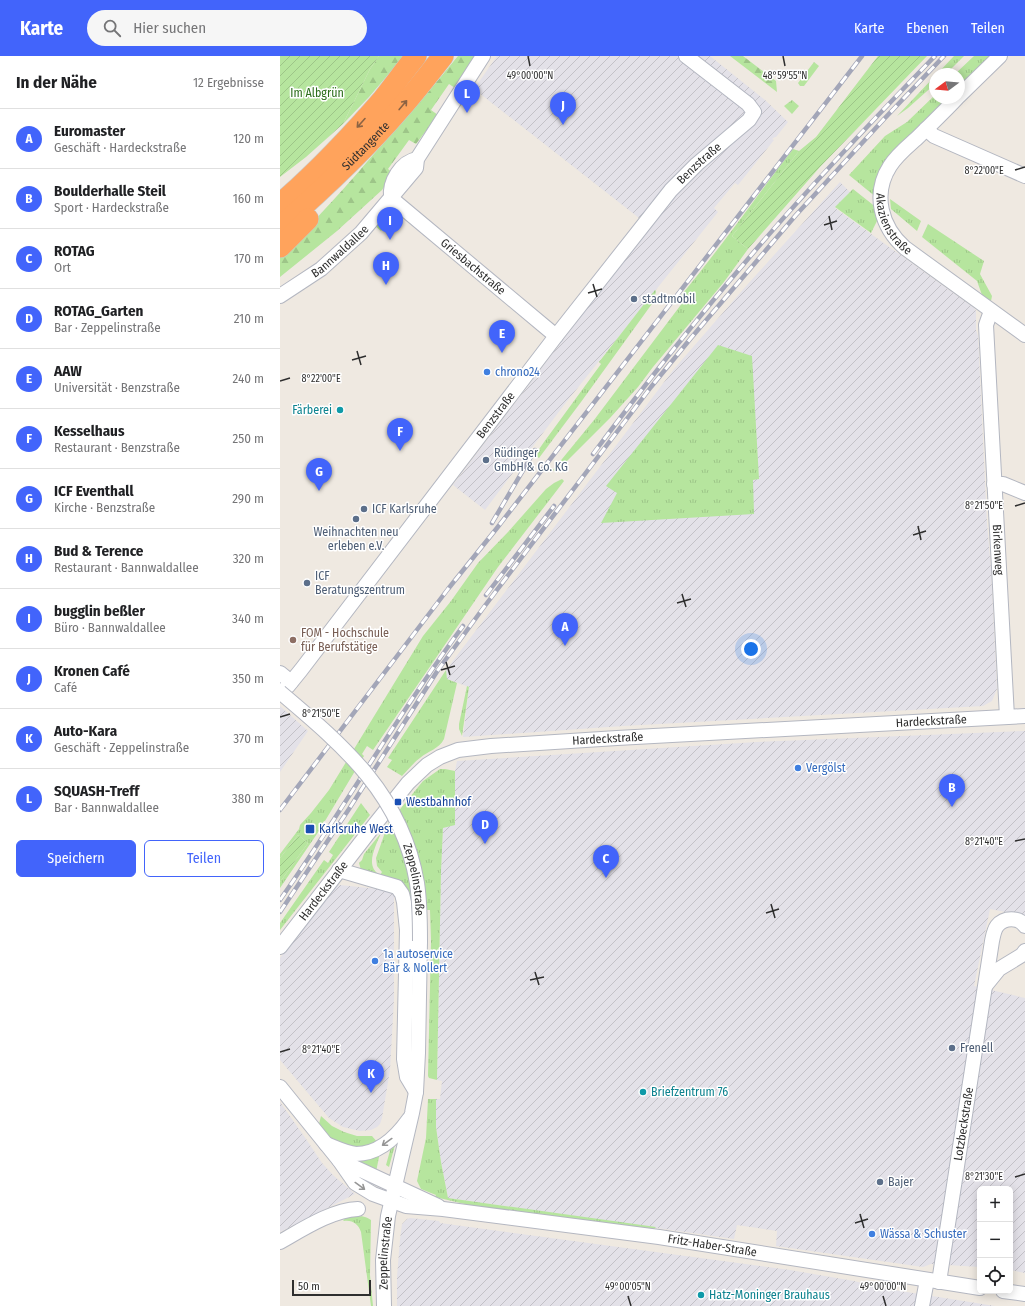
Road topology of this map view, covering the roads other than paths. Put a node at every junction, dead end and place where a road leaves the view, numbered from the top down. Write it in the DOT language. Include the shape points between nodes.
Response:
graph roads {
  1 [pos="416,56"];
  2 [pos="443,56"];
  3 [pos="483,56"];
  4 [pos="686,56"];
  5 [pos="1000,56"];
  6 [pos="965,90"];
  7 [pos="951,104"];
  8 [pos="926,129"];
  9 [pos="348,164"];
  10 [pos="313,173"];
  11 [pos="1025,176"];
  12 [pos="280,186"];
  13 [pos="391,198"];
  14 [pos="280,204"];
  15 [pos="280,227"];
  16 [pos="280,247"];
  17 [pos="280,296"];
  18 [pos="991,311"];
  19 [pos="1025,335"];
  20 [pos="556,336"];
  21 [pos="994,484"];
  22 [pos="1025,493"];
  23 [pos="280,673"];
  24 [pos="291,682"];
  25 [pos="280,693"];
  26 [pos="1025,716"];
  27 [pos="1007,717"];
  28 [pos="339,870"];
  29 [pos="1025,926"];
  30 [pos="280,947"];
  31 [pos="1025,951"];
  32 [pos="984,989"];
  33 [pos="280,1087"];
  34 [pos="416,1092"];
  35 [pos="412,1113"];
  36 [pos="324,1143"];
  37 [pos="339,1160"];
  38 [pos="395,1186"];
  39 [pos="391,1201"];
  40 [pos="358,1209"];
  41 [pos="443,1209"];
  42 [pos="280,1242"];
  43 [pos="933,1281"];
  44 [pos="977,1288"];
  45 [pos="1013,1292"];
  46 [pos="1025,1294"];
  47 [pos="384,1306"];
  48 [pos="922,1306"];
  1 -- 10 [label="highway, Südtangente, one-way" via="384,98"];
  9 -- 2 [label="highway, Südtangente, one-way" via="400,109"];
  3 -- 13 [label="street" via="417,159 409,160 397,175 392,183"];
  4 -- 20 [label="street, Benzstraße" via="748,104 754,112 749,120 671,190"];
  5 -- 6 [label="street, Akazienstraße"];
  7 -- 8 [label="street, Akazienstraße"];
  8 -- 11 [label="street" via="934,136"];
  8 -- 18 [label="street, Akazienstraße" via="900,154 886,174 882,192 884,219 893,236 905,248"];
  9 -- 15 [label="highway, Südtangente"];
  9 -- 16 [label="highway" via="338,186"];
  10 -- 12 [label="highway" via="295,175"];
  10 -- 14 [label="highway, Südtangente"];
  13 -- 17 [label="street, Bannwaldallee" via="349,245 321,269"];
  13 -- 20 [label="street, Griesbachstraße"];
  18 -- 19 [label="street, Akazienstraße"];
  18 -- 21 [label="street, Birkenweg" via="986,325"];
  20 -- 24 [label="street, Benzstraße"];
  21 -- 22 [label="street" via="1003,484"];
  21 -- 27 [label="street, Birkenweg"];
  23 -- 24 [label="street"];
  24 -- 25 [label="street, Benzstraße"];
  25 -- 34 [label="street, Zeppelinstraße, bridge" via="362,767 382,794 400,828 412,859 420,918"];
  26 -- 27 [label="street, Hardeckstraße"];
  27 -- 28 [label="street, Hardeckstraße" via="625,737 458,750 433,761 413,778"];
  28 -- 30 [label="street, Hardeckstraße"];
  28 -- 34 [label="street, Zeppelinstraße" via="397,888 402,894 407,930 404,1059 405,1073"];
  29 -- 32 [label="street, Lotzbeckstraße" via="1012,919 998,924 992,941"];
  31 -- 32 [label="street, Lotzbeckstraße" via="999,968"];
  32 -- 43 [label="street, Lotzbeckstraße"];
  33 -- 36 [label="street"];
  34 -- 35 [label="street, Zeppelinstraße"];
  35 -- 36 [label="street, one-way" via="387,1144 372,1150 356,1154"];
  35 -- 38 [label="street, Zeppelinstraße"];
  36 -- 37 [label="street"];
  37 -- 38 [label="street"];
  37 -- 39 [label="street, one-way" via="355,1183 364,1190"];
  38 -- 39 [label="street, Zeppelinstraße"];
  38 -- 41 [label="street, Fritz-Haber-Straße"];
  39 -- 41 [label="street, Fritz-Haber-Straße" via="406,1206"];
  39 -- 47 [label="street, Zeppelinstraße" via="383,1260"];
  40 -- 42 [label="street" via="347,1209 334,1214"];
  41 -- 43 [label="street, Fritz-Haber-Straße" via="659,1237"];
  43 -- 44 [label="street, Fritz-Haber-Straße"];
  43 -- 48 [label="street, Lotzbeckstraße"];
  45 -- 46 [label="street"];
}
